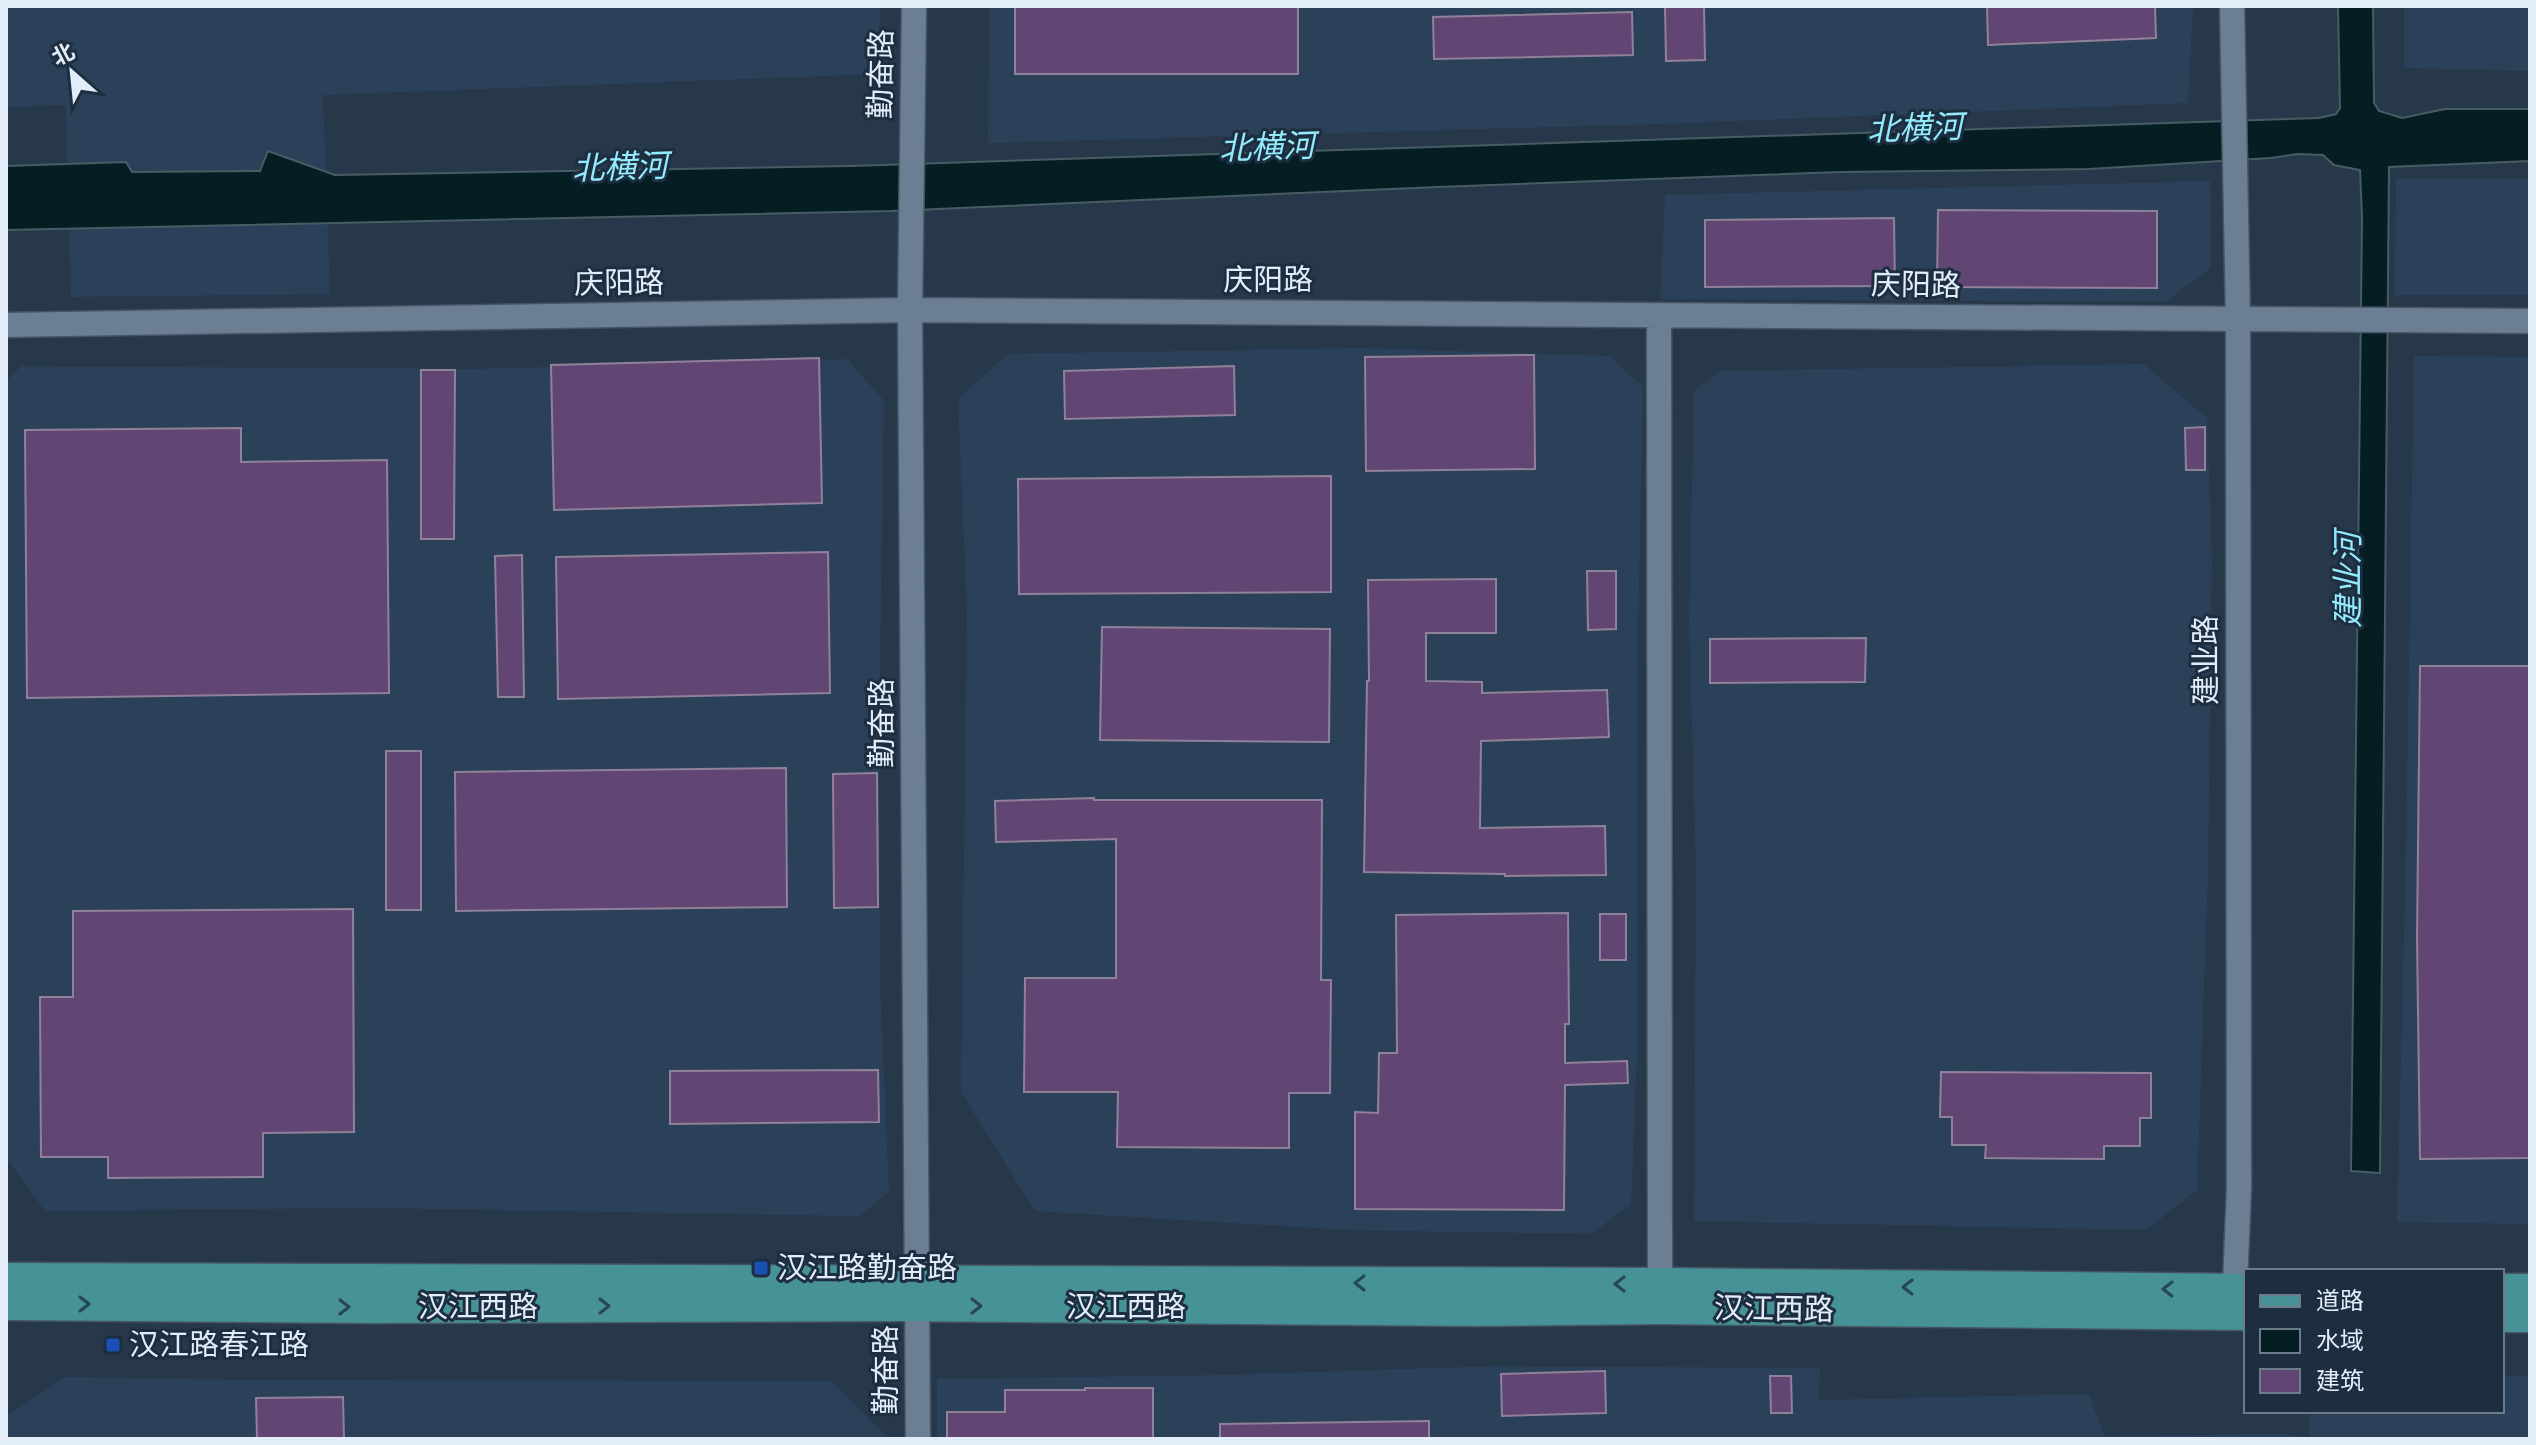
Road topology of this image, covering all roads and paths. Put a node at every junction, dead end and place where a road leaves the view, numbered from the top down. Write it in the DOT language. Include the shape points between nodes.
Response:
graph roads {
  1 [pos="914,6"];
  2 [pos="2232,6"];
  3 [pos="910,310"];
  4 [pos="1659,315"];
  5 [pos="2238,320"];
  6 [pos="2530,321"];
  7 [pos="6,325"];
  8 [pos="6,1279"];
  9 [pos="2504,1290"];
  10 [pos="2530,1290"];
  11 [pos="918,1293"];
  12 [pos="1660,1296"];
  13 [pos="2240,1302"];
  14 [pos="6,1304"];
  15 [pos="2504,1316"];
  16 [pos="2530,1316"];
  17 [pos="918,1439"];
  1 -- 3 [label="street, 勤奋路"];
  2 -- 5 [label="street, 建业路"];
  3 -- 4 [label="street, 庆阳路"];
  3 -- 7 [label="street, 庆阳路"];
  3 -- 11 [label="street, 勤奋路"];
  4 -- 5 [label="street, 庆阳路"];
  4 -- 12 [label="street"];
  5 -- 6 [label="street, 庆阳路"];
  5 -- 13 [label="street, 建业路"];
  8 -- 11 [label="main road, 汉江西路"];
  9 -- 10 [label="main road"];
  11 -- 12 [label="main road, 汉江西路" via="1479,1310"];
  14 -- 11 [label="main road, 汉江西路, one-way" via="372,1307"];
  11 -- 17 [label="street, 勤奋路"];
  12 -- 13 [label="main road, 汉江西路"];
  15 -- 16 [label="main road"];
}
